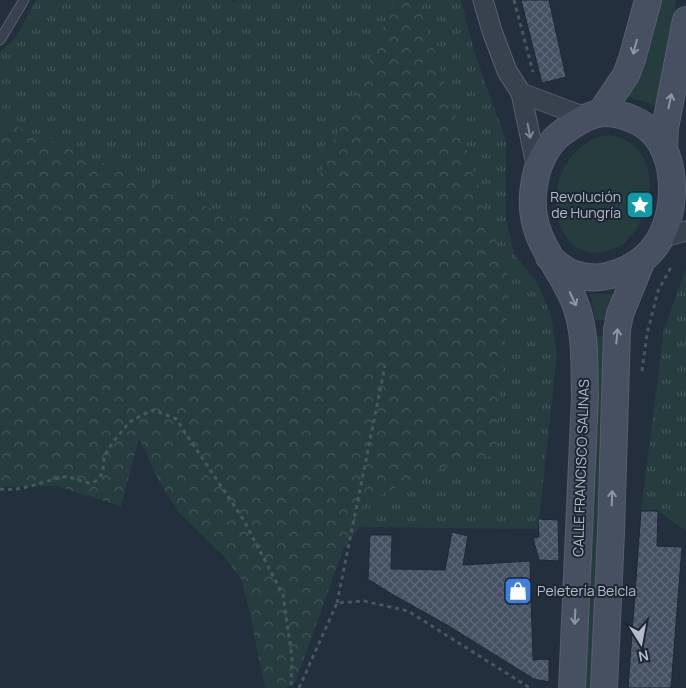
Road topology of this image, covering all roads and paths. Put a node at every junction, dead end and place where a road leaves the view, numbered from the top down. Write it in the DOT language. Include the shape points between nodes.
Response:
graph roads {
  1 [pos="24,0"];
  2 [pos="483,0"];
  3 [pos="514,0"];
  4 [pos="648,0"];
  5 [pos="686,20"];
  6 [pos="0,40"];
  7 [pos="534,75"];
  8 [pos="522,93"];
  9 [pos="593,114"];
  10 [pos="674,168"];
  11 [pos="537,169"];
  12 [pos="686,231"];
  13 [pos="660,238"];
  14 [pos="549,257"];
  15 [pos="642,260"];
  16 [pos="673,262"];
  17 [pos="385,366"];
  18 [pos="642,380"];
  19 [pos="0,489"];
  20 [pos="337,602"];
  21 [pos="291,688"];
  22 [pos="299,688"];
  23 [pos="530,688"];
  24 [pos="572,688"];
  25 [pos="604,688"];
  1 -- 6 [label="lane"];
  2 -- 8 [label="street" via="507,71"];
  3 -- 7 [label="path"];
  4 -- 9 [label="main road, one-way" via="626,75"];
  10 -- 5 [label="main road, one-way" via="665,128"];
  8 -- 9 [label="street"];
  8 -- 11 [label="street, one-way"];
  9 -- 10 [label="main road" via="621,114 640,122 655,134"];
  9 -- 11 [label="main road" via="560,133 544,153"];
  10 -- 13 [label="main road" via="670,209"];
  11 -- 14 [label="main road" via="532,208 537,234"];
  12 -- 13 [label="street"];
  13 -- 15 [label="main road"];
  14 -- 15 [label="main road" via="568,271 595,278 620,273"];
  14 -- 24 [label="main road, CALLE FRANCISCO SALINAS, one-way" via="577,309 584,361"];
  25 -- 15 [label="main road, one-way" via="617,330 620,314"];
  16 -- 18 [label="path" via="658,291 647,334"];
  17 -- 20 [label="path"];
  19 -- 21 [label="path" via="27,488 72,476 81,482 92,483 99,479 105,455 131,420 154,410 176,419 243,519 283,595 292,657"];
  20 -- 22 [label="path"];
  20 -- 23 [label="path" via="364,600 408,611"];
}
